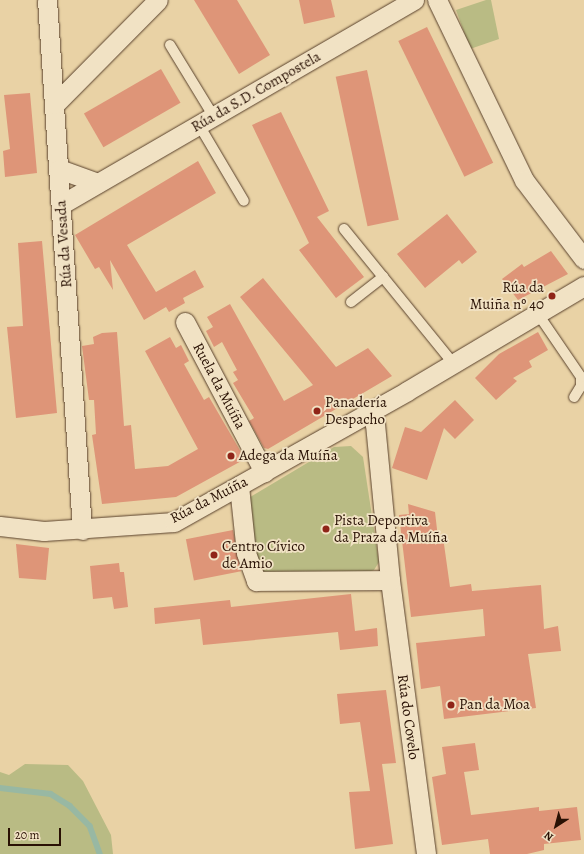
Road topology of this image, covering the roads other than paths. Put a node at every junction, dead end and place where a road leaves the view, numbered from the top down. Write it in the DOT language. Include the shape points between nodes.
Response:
graph roads {
  1 [pos="47,0"];
  2 [pos="158,0"];
  3 [pos="414,0"];
  4 [pos="437,0"];
  5 [pos="170,45"];
  6 [pos="55,104"];
  7 [pos="207,121"];
  8 [pos="60,169"];
  9 [pos="98,183"];
  10 [pos="244,201"];
  11 [pos="62,204"];
  12 [pos="344,229"];
  13 [pos="584,259"];
  14 [pos="383,277"];
  15 [pos="584,286"];
  16 [pos="351,302"];
  17 [pos="538,314"];
  18 [pos="185,322"];
  19 [pos="453,363"];
  20 [pos="574,397"];
  21 [pos="369,412"];
  22 [pos="264,472"];
  23 [pos="239,486"];
  24 [pos="0,526"];
  25 [pos="82,530"];
  26 [pos="390,580"];
  27 [pos="426,854"];
  1 -- 6 [label="street, Rúa da Vesada"];
  2 -- 6 [label="street"];
  3 -- 7 [label="street, Rúa da S.D. Compostela"];
  4 -- 13 [label="street" via="462,46 514,161"];
  5 -- 7 [label="lane"];
  6 -- 8 [label="street, Rúa da Vesada"];
  7 -- 9 [label="street, Rúa da S.D. Compostela"];
  7 -- 10 [label="lane"];
  8 -- 9 [label="street"];
  8 -- 11 [label="street, Rúa da Vesada"];
  9 -- 11 [label="street, Rúa da S.D. Compostela"];
  11 -- 25 [label="street, Rúa da Vesada"];
  12 -- 14 [label="lane"];
  14 -- 16 [label="lane"];
  14 -- 19 [label="lane"];
  15 -- 17 [label="street, Rúa da Muíña"];
  17 -- 19 [label="street, Rúa da Muíña"];
  17 -- 20 [label="lane" via="581,377 581,386"];
  18 -- 22 [label="street, Ruela da Muíña"];
  19 -- 21 [label="street, Rúa da Muíña"];
  21 -- 22 [label="street, Rúa da Muíña"];
  21 -- 26 [label="street, Rúa do Covelo" via="376,424"];
  22 -- 23 [label="street, Rúa da Muíña"];
  23 -- 25 [label="street, Rúa da Muíña" via="174,522"];
  23 -- 26 [label="street" via="246,553 256,581"];
  24 -- 25 [label="street, Rúa da Muíña" via="44,531"];
  26 -- 27 [label="street, Rúa do Covelo"];
}
